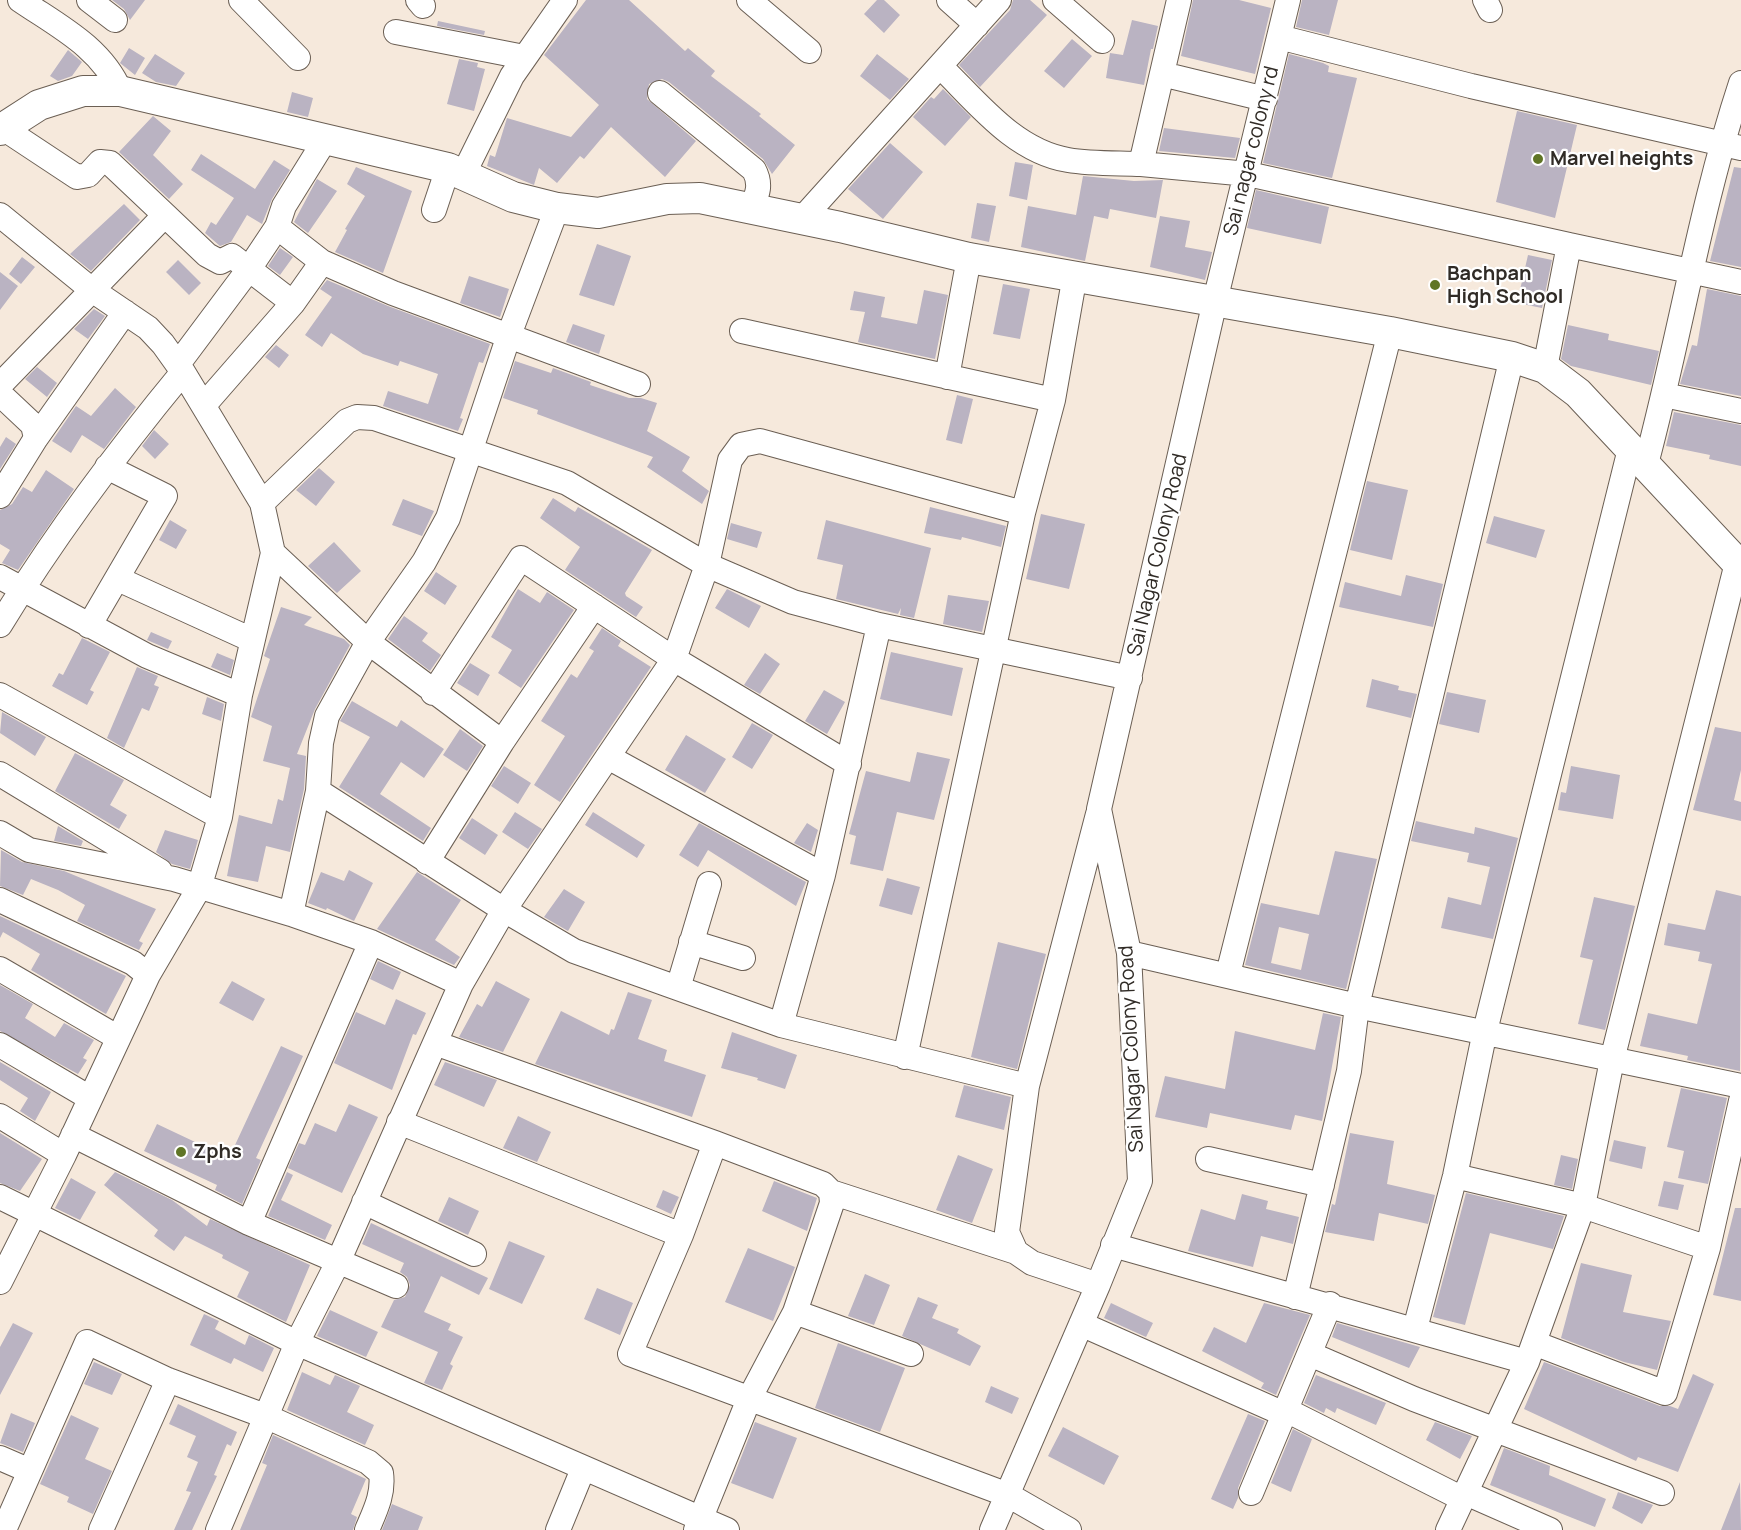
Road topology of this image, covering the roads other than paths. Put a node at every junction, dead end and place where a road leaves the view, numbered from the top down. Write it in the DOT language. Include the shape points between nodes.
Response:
graph roads {
  1 [pos="20,0"];
  2 [pos="88,0"];
  3 [pos="241,0"];
  4 [pos="565,0"];
  5 [pos="749,0"];
  6 [pos="949,0"];
  7 [pos="999,0"];
  8 [pos="1055,0"];
  9 [pos="1179,0"];
  10 [pos="1288,0"];
  11 [pos="115,20"];
  12 [pos="976,25"];
  13 [pos="396,32"];
  14 [pos="1279,37"];
  15 [pos="1102,41"];
  16 [pos="809,51"];
  17 [pos="524,57"];
  18 [pos="298,58"];
  19 [pos="940,66"];
  20 [pos="1162,74"];
  21 [pos="1741,83"];
  22 [pos="120,91"];
  23 [pos="660,93"];
  24 [pos="1265,99"];
  25 [pos="2,129"];
  26 [pos="325,140"];
  27 [pos="1731,145"];
  28 [pos="1141,164"];
  29 [pos="456,172"];
  30 [pos="1248,174"];
  31 [pos="557,208"];
  32 [pos="434,210"];
  33 [pos="751,210"];
  34 [pos="0,215"];
  35 [pos="165,215"];
  36 [pos="801,220"];
  37 [pos="277,227"];
  38 [pos="1569,245"];
  39 [pos="969,258"];
  40 [pos="322,262"];
  41 [pos="249,269"];
  42 [pos="1692,271"];
  43 [pos="1076,275"];
  44 [pos="1741,282"];
  45 [pos="92,290"];
  46 [pos="1215,301"];
  47 [pos="293,303"];
  48 [pos="125,312"];
  49 [pos="742,331"];
  50 [pos="1390,332"];
  51 [pos="509,335"];
  52 [pos="1512,357"];
  53 [pos="181,368"];
  54 [pos="1545,368"];
  55 [pos="947,377"];
  56 [pos="638,384"];
  57 [pos="0,385"];
  58 [pos="0,394"];
  59 [pos="1664,395"];
  60 [pos="1053,400"];
  61 [pos="204,405"];
  62 [pos="1741,411"];
  63 [pos="36,438"];
  64 [pos="470,452"];
  65 [pos="1638,456"];
  66 [pos="107,467"];
  67 [pos="0,496"];
  68 [pos="262,503"];
  69 [pos="1023,513"];
  70 [pos="273,553"];
  71 [pos="1739,565"];
  72 [pos="707,566"];
  73 [pos="0,577"];
  74 [pos="118,579"];
  75 [pos="22,589"];
  76 [pos="594,606"];
  77 [pos="879,625"];
  78 [pos="0,626"];
  79 [pos="89,626"];
  80 [pos="252,640"];
  81 [pos="368,642"];
  82 [pos="993,649"];
  83 [pos="674,659"];
  84 [pos="1130,678"];
  85 [pos="433,693"];
  86 [pos="0,695"];
  87 [pos="240,695"];
  88 [pos="502,742"];
  89 [pos="609,757"];
  90 [pos="849,764"];
  91 [pos="0,774"];
  92 [pos="318,791"];
  93 [pos="1099,809"];
  94 [pos="220,817"];
  95 [pos="0,833"];
  96 [pos="428,862"];
  97 [pos="823,875"];
  98 [pos="174,879"];
  99 [pos="709,884"];
  100 [pos="199,888"];
  101 [pos="0,900"];
  102 [pos="504,910"];
  103 [pos="291,914"];
  104 [pos="371,942"];
  105 [pos="691,942"];
  106 [pos="1129,953"];
  107 [pos="743,958"];
  108 [pos="0,969"];
  109 [pos="1228,974"];
  110 [pos="148,975"];
  111 [pos="461,984"];
  112 [pos="678,988"];
  113 [pos="1357,1006"];
  114 [pos="781,1025"];
  115 [pos="1485,1031"];
  116 [pos="117,1037"];
  117 [pos="435,1043"];
  118 [pos="0,1045"];
  119 [pos="905,1057"];
  120 [pos="1612,1060"];
  121 [pos="1027,1086"];
  122 [pos="1741,1086"];
  123 [pos="90,1098"];
  124 [pos="1741,1101"];
  125 [pos="0,1116"];
  126 [pos="399,1122"];
  127 [pos="715,1143"];
  128 [pos="68,1145"];
  129 [pos="1208,1159"];
  130 [pos="1455,1176"];
  131 [pos="1322,1185"];
  132 [pos="831,1192"];
  133 [pos="0,1197"];
  134 [pos="1730,1199"];
  135 [pos="364,1202"];
  136 [pos="1582,1206"];
  137 [pos="33,1215"];
  138 [pos="249,1223"];
  139 [pos="681,1235"];
  140 [pos="1113,1245"];
  141 [pos="1708,1248"];
  142 [pos="1016,1252"];
  143 [pos="474,1254"];
  144 [pos="338,1262"];
  145 [pos="0,1282"];
  146 [pos="1098,1285"];
  147 [pos="396,1286"];
  148 [pos="1295,1298"];
  149 [pos="1330,1304"];
  150 [pos="795,1312"];
  151 [pos="1080,1324"];
  152 [pos="1415,1329"];
  153 [pos="297,1343"];
  154 [pos="1530,1352"];
  155 [pos="911,1354"];
  156 [pos="1310,1354"];
  157 [pos="168,1380"];
  158 [pos="749,1399"];
  159 [pos="1285,1412"];
  160 [pos="265,1416"];
  161 [pos="1495,1428"];
  162 [pos="0,1458"];
  163 [pos="583,1469"];
  164 [pos="30,1471"];
  165 [pos="1251,1493"];
  166 [pos="1662,1493"];
  167 [pos="1008,1495"];
  168 [pos="1464,1496"];
  169 [pos="699,1524"];
  170 [pos="220,1529"];
  171 [pos="4,1530"];
  172 [pos="102,1530"];
  173 [pos="367,1530"];
  174 [pos="558,1530"];
  175 [pos="728,1530"];
  176 [pos="992,1530"];
  177 [pos="1069,1530"];
  178 [pos="1448,1530"];
  179 [pos="1550,1530"];
  1 -- 22 [label="street" via="99,56 112,71"];
  2 -- 11 [label="street"];
  3 -- 18 [label="street"];
  4 -- 17 [label="street"];
  5 -- 16 [label="street"];
  6 -- 12 [label="street"];
  7 -- 12 [label="street"];
  8 -- 15 [label="street"];
  9 -- 20 [label="street"];
  10 -- 14 [label="street, Sai nagar colony rd"];
  12 -- 19 [label="street"];
  13 -- 17 [label="street"];
  14 -- 24 [label="street, Sai nagar colony rd"];
  14 -- 27 [label="street" via="1471,86"];
  17 -- 29 [label="street"];
  19 -- 28 [label="street" via="1007,132 1036,150 1067,160"];
  19 -- 36 [label="street"];
  20 -- 24 [label="street"];
  20 -- 28 [label="street"];
  21 -- 27 [label="street"];
  22 -- 25 [label="street" via="82,91 39,105"];
  22 -- 26 [label="street"];
  23 -- 33 [label="street" via="754,170 759,191"];
  24 -- 30 [label="street, Sai nagar colony rd"];
  25 -- 35 [label="street" via="77,177 88,175 100,162 110,162"];
  26 -- 29 [label="street"];
  26 -- 37 [label="street" via="284,206"];
  27 -- 42 [label="street"];
  28 -- 30 [label="street"];
  29 -- 31 [label="street" via="513,197"];
  29 -- 32 [label="street"];
  30 -- 38 [label="street"];
  30 -- 46 [label="street, Sai nagar colony rd"];
  31 -- 33 [label="street" via="598,213 668,199 700,198"];
  31 -- 51 [label="street"];
  33 -- 36 [label="street"];
  34 -- 45 [label="street"];
  35 -- 41 [label="street" via="207,255 220,262 232,256"];
  35 -- 45 [label="street"];
  36 -- 39 [label="street"];
  37 -- 40 [label="street"];
  37 -- 41 [label="street"];
  38 -- 42 [label="street"];
  38 -- 54 [label="street"];
  39 -- 43 [label="street"];
  39 -- 55 [label="street"];
  40 -- 47 [label="street"];
  40 -- 51 [label="street" via="393,293"];
  41 -- 47 [label="street"];
  41 -- 53 [label="street"];
  42 -- 44 [label="street"];
  42 -- 59 [label="street"];
  43 -- 46 [label="street"];
  43 -- 60 [label="street"];
  45 -- 48 [label="street"];
  45 -- 57 [label="street"];
  46 -- 50 [label="street"];
  46 -- 84 [label="street, Sai Nagar Colony Road"];
  47 -- 61 [label="street"];
  48 -- 53 [label="street" via="148,328"];
  48 -- 63 [label="street"];
  49 -- 55 [label="street"];
  50 -- 52 [label="street"];
  50 -- 109 [label="street"];
  51 -- 56 [label="street"];
  51 -- 64 [label="street"];
  52 -- 54 [label="street"];
  52 -- 113 [label="street"];
  53 -- 61 [label="street"];
  53 -- 66 [label="street"];
  54 -- 65 [label="street" via="1578,393"];
  55 -- 60 [label="street"];
  58 -- 63 [label="street" via="33,425"];
  59 -- 62 [label="street"];
  59 -- 65 [label="street"];
  60 -- 69 [label="street"];
  61 -- 68 [label="street"];
  63 -- 67 [label="street"];
  64 -- 68 [label="street" via="374,418 357,417 347,421"];
  64 -- 72 [label="street" via="512,462 567,483"];
  64 -- 81 [label="street" via="448,518 424,562"];
  65 -- 71 [label="street"];
  65 -- 115 [label="street"];
  66 -- 74 [label="street" via="165,496"];
  66 -- 75 [label="street"];
  68 -- 70 [label="street"];
  69 -- 72 [label="street" via="760,441 741,445 730,460"];
  69 -- 82 [label="street"];
  70 -- 80 [label="street"];
  70 -- 81 [label="street"];
  71 -- 120 [label="street"];
  72 -- 77 [label="street" via="793,602"];
  72 -- 83 [label="street"];
  73 -- 75 [label="street"];
  74 -- 79 [label="street"];
  74 -- 80 [label="street"];
  75 -- 78 [label="street"];
  75 -- 79 [label="street"];
  76 -- 83 [label="street"];
  76 -- 85 [label="street" via="521,558"];
  76 -- 88 [label="street"];
  77 -- 82 [label="street"];
  77 -- 90 [label="street"];
  79 -- 87 [label="street" via="147,656"];
  80 -- 87 [label="street"];
  81 -- 85 [label="street"];
  81 -- 92 [label="street" via="327,716"];
  82 -- 84 [label="street"];
  82 -- 119 [label="street"];
  83 -- 89 [label="street"];
  83 -- 90 [label="street"];
  84 -- 93 [label="street, Sai Nagar Colony Road"];
  85 -- 88 [label="street"];
  86 -- 94 [label="street"];
  87 -- 94 [label="street"];
  88 -- 96 [label="street"];
  89 -- 97 [label="street"];
  89 -- 102 [label="street"];
  90 -- 97 [label="street"];
  91 -- 98 [label="street"];
  92 -- 96 [label="street"];
  92 -- 103 [label="street"];
  93 -- 106 [label="street, Sai Nagar Colony Road"];
  93 -- 121 [label="street"];
  94 -- 100 [label="street"];
  95 -- 98 [label="street" via="29,850"];
  96 -- 102 [label="street"];
  97 -- 114 [label="street"];
  98 -- 100 [label="street"];
  99 -- 105 [label="street"];
  100 -- 103 [label="street"];
  100 -- 110 [label="street"];
  101 -- 110 [label="street" via="133,963"];
  102 -- 111 [label="street"];
  102 -- 112 [label="street" via="574,951"];
  103 -- 104 [label="street"];
  104 -- 111 [label="street"];
  104 -- 138 [label="street"];
  105 -- 107 [label="street"];
  105 -- 112 [label="street"];
  106 -- 109 [label="street"];
  106 -- 140 [label="street, Sai Nagar Colony Road" via="1140,1181"];
  108 -- 116 [label="street"];
  109 -- 113 [label="street"];
  110 -- 116 [label="street"];
  111 -- 117 [label="street"];
  112 -- 114 [label="street"];
  113 -- 115 [label="street"];
  113 -- 131 [label="street" via="1349,1071"];
  114 -- 119 [label="street"];
  115 -- 120 [label="street"];
  115 -- 130 [label="street"];
  116 -- 123 [label="street"];
  117 -- 126 [label="street"];
  117 -- 127 [label="street"];
  118 -- 123 [label="street"];
  119 -- 121 [label="street"];
  120 -- 122 [label="street"];
  120 -- 136 [label="street"];
  121 -- 142 [label="street" via="1007,1232"];
  123 -- 128 [label="street"];
  124 -- 134 [label="street"];
  125 -- 128 [label="street"];
  126 -- 135 [label="street"];
  126 -- 139 [label="street"];
  127 -- 132 [label="street" via="823,1184"];
  127 -- 139 [label="street"];
  128 -- 137 [label="street"];
  128 -- 138 [label="street"];
  129 -- 131 [label="street"];
  130 -- 136 [label="street"];
  130 -- 152 [label="street"];
  131 -- 148 [label="street"];
  132 -- 142 [label="street"];
  132 -- 150 [label="street" via="832,1203"];
  133 -- 137 [label="street"];
  134 -- 141 [label="street"];
  135 -- 143 [label="street"];
  135 -- 144 [label="street"];
  136 -- 141 [label="street"];
  136 -- 154 [label="street"];
  137 -- 145 [label="street"];
  137 -- 153 [label="street"];
  138 -- 144 [label="street"];
  139 -- 158 [label="street" via="630,1354"];
  140 -- 146 [label="street, Sai Nagar Colony Road"];
  140 -- 148 [label="street"];
  141 -- 154 [label="street" via="1665,1393"];
  142 -- 146 [label="street" via="1032,1263"];
  144 -- 147 [label="street"];
  144 -- 153 [label="street"];
  146 -- 151 [label="street, Sai Nagar Colony Road"];
  148 -- 149 [label="street"];
  149 -- 152 [label="street"];
  149 -- 156 [label="street"];
  150 -- 155 [label="street"];
  150 -- 158 [label="street"];
  151 -- 159 [label="street"];
  151 -- 167 [label="street, Sai Nagar Colony Road"];
  152 -- 154 [label="street"];
  153 -- 160 [label="street"];
  153 -- 163 [label="street"];
  154 -- 161 [label="street"];
  156 -- 159 [label="street"];
  156 -- 161 [label="street" via="1414,1399"];
  157 -- 160 [label="street"];
  157 -- 164 [label="street" via="87,1342"];
  157 -- 172 [label="street"];
  158 -- 167 [label="street"];
  158 -- 169 [label="street"];
  159 -- 165 [label="street"];
  159 -- 168 [label="street"];
  160 -- 170 [label="street"];
  160 -- 173 [label="street" via="368,1462 381,1473 380,1498"];
  161 -- 166 [label="street"];
  161 -- 168 [label="street"];
  162 -- 164 [label="street"];
  163 -- 169 [label="street"];
  163 -- 174 [label="street"];
  164 -- 171 [label="street"];
  167 -- 176 [label="street, Sai Nagar Colony Road"];
  167 -- 177 [label="street"];
  168 -- 178 [label="street"];
  168 -- 179 [label="street"];
  169 -- 175 [label="street"];
}
